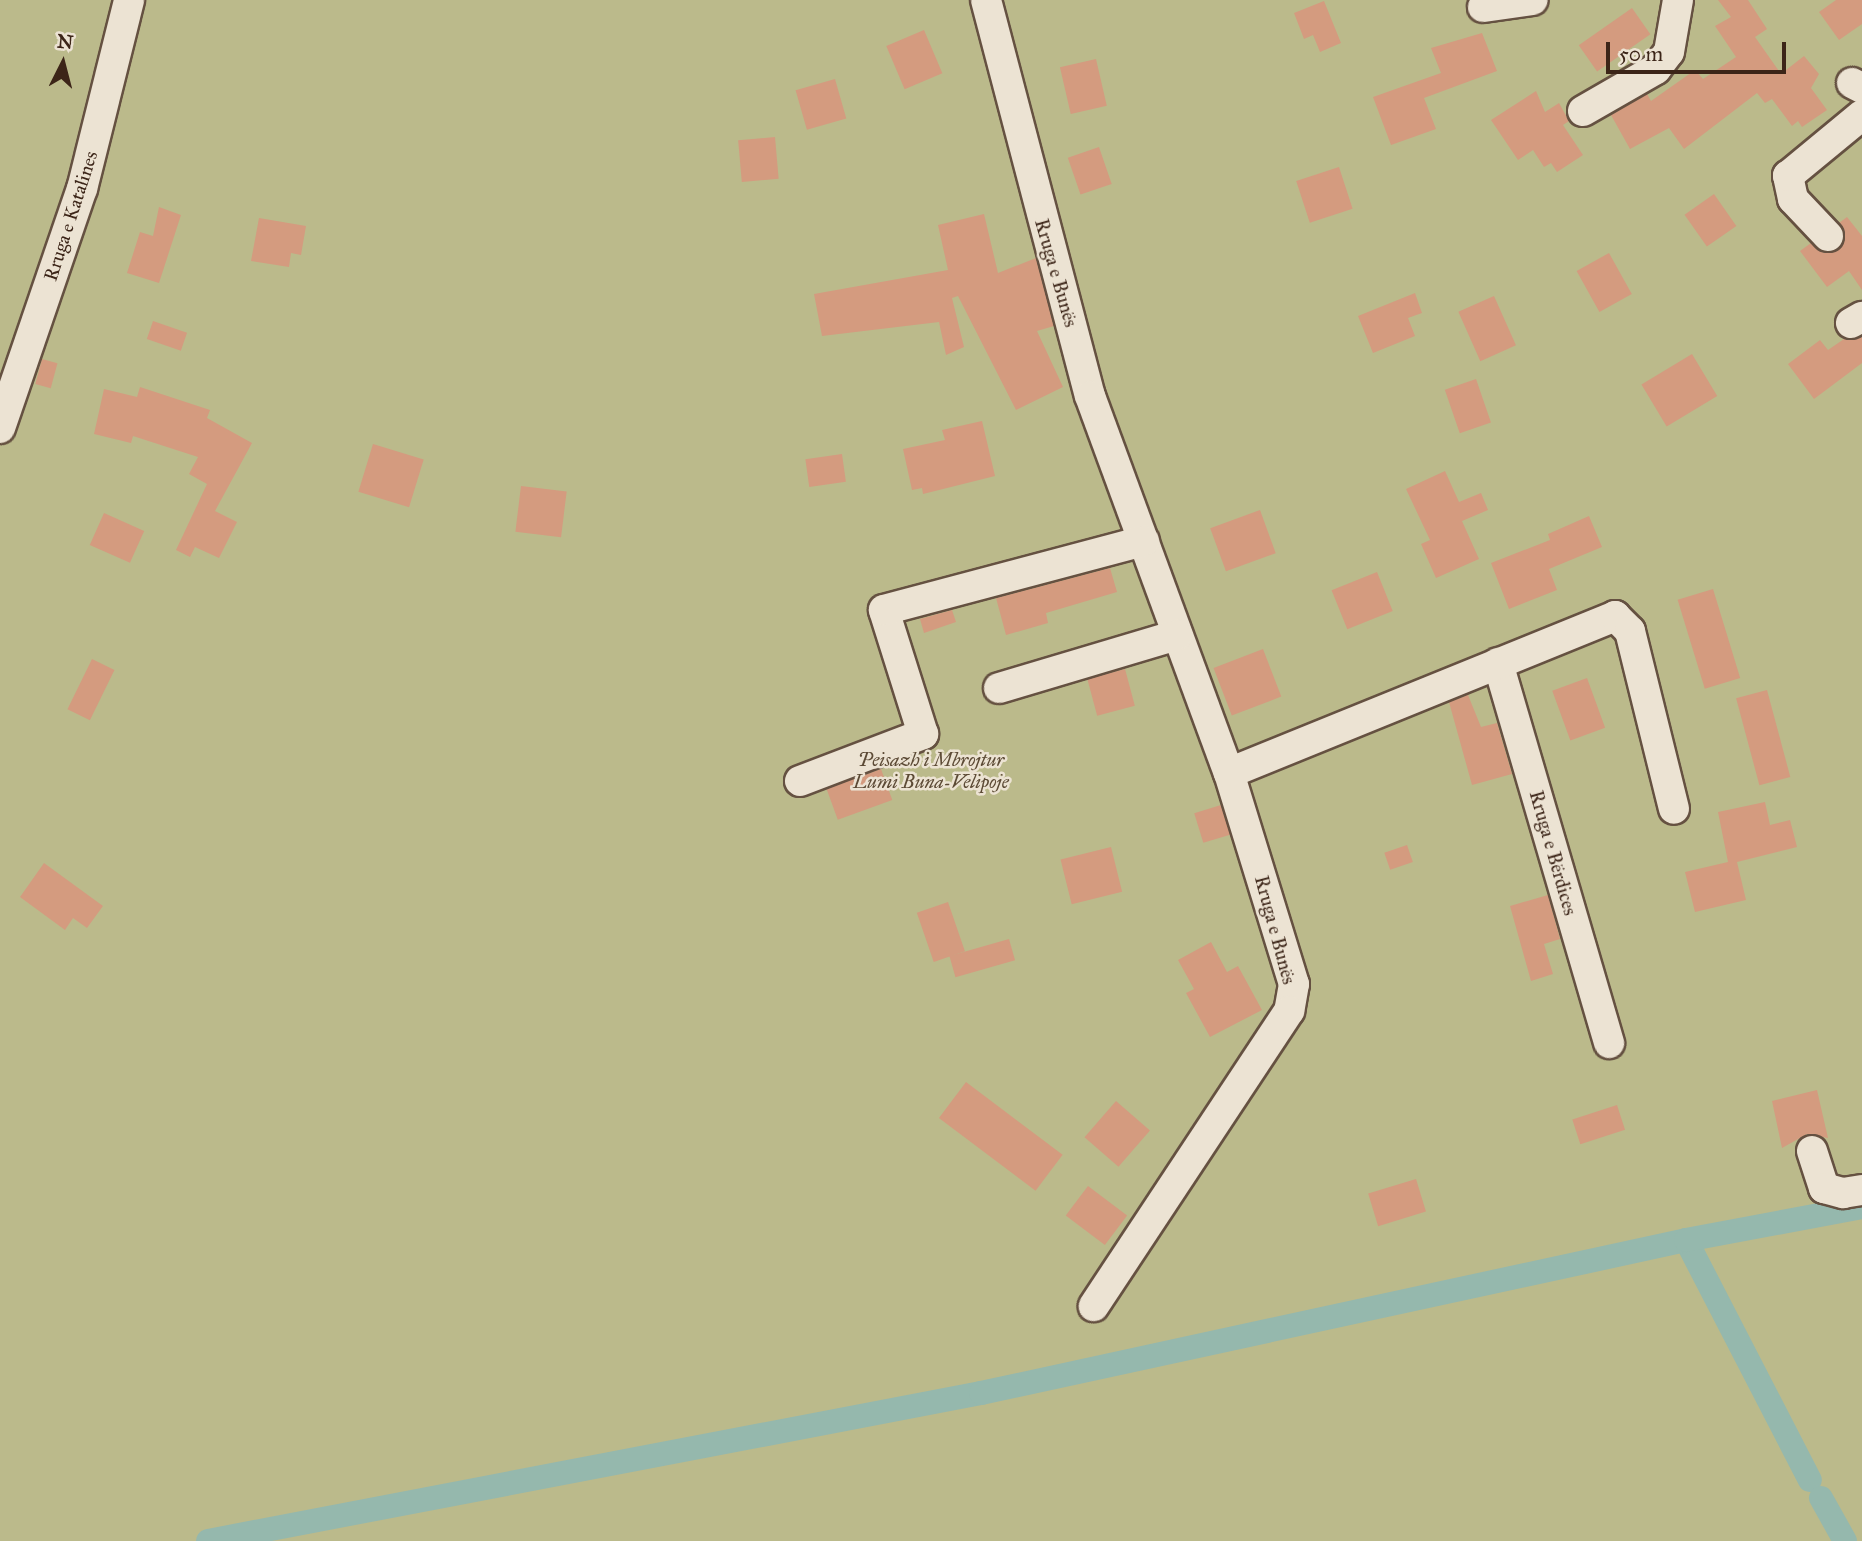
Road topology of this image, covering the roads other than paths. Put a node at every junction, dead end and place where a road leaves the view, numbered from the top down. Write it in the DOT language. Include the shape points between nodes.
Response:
graph roads {
  1 [pos="130,0"];
  2 [pos="986,0"];
  3 [pos="1533,0"];
  4 [pos="1678,0"];
  5 [pos="1483,7"];
  6 [pos="1583,111"];
  7 [pos="1862,115"];
  8 [pos="1828,236"];
  9 [pos="0,428"];
  10 [pos="1144,541"];
  11 [pos="1177,635"];
  12 [pos="1498,663"];
  13 [pos="999,688"];
  14 [pos="1229,774"];
  15 [pos="800,781"];
  16 [pos="1674,809"];
  17 [pos="1609,1043"];
  18 [pos="1812,1151"];
  19 [pos="1862,1190"];
  20 [pos="1094,1306"];
  1 -- 9 [label="street, Rruga e Katalines" via="82,189"];
  2 -- 10 [label="street, Rruga e Bunës" via="1090,396"];
  3 -- 5 [label="street"];
  4 -- 6 [label="street" via="1669,52 1656,69"];
  7 -- 8 [label="street" via="1788,176 1793,199"];
  10 -- 11 [label="street, Rruga e Bunës"];
  10 -- 15 [label="street" via="884,611 923,734"];
  11 -- 13 [label="street"];
  11 -- 14 [label="street, Rruga e Bunës"];
  12 -- 14 [label="street"];
  12 -- 16 [label="street" via="1615,616 1624,621"];
  12 -- 17 [label="street, Rruga e Bërdices"];
  14 -- 20 [label="street, Rruga e Bunës" via="1294,984 1289,1011"];
  18 -- 19 [label="street" via="1824,1188 1843,1193"];
}
